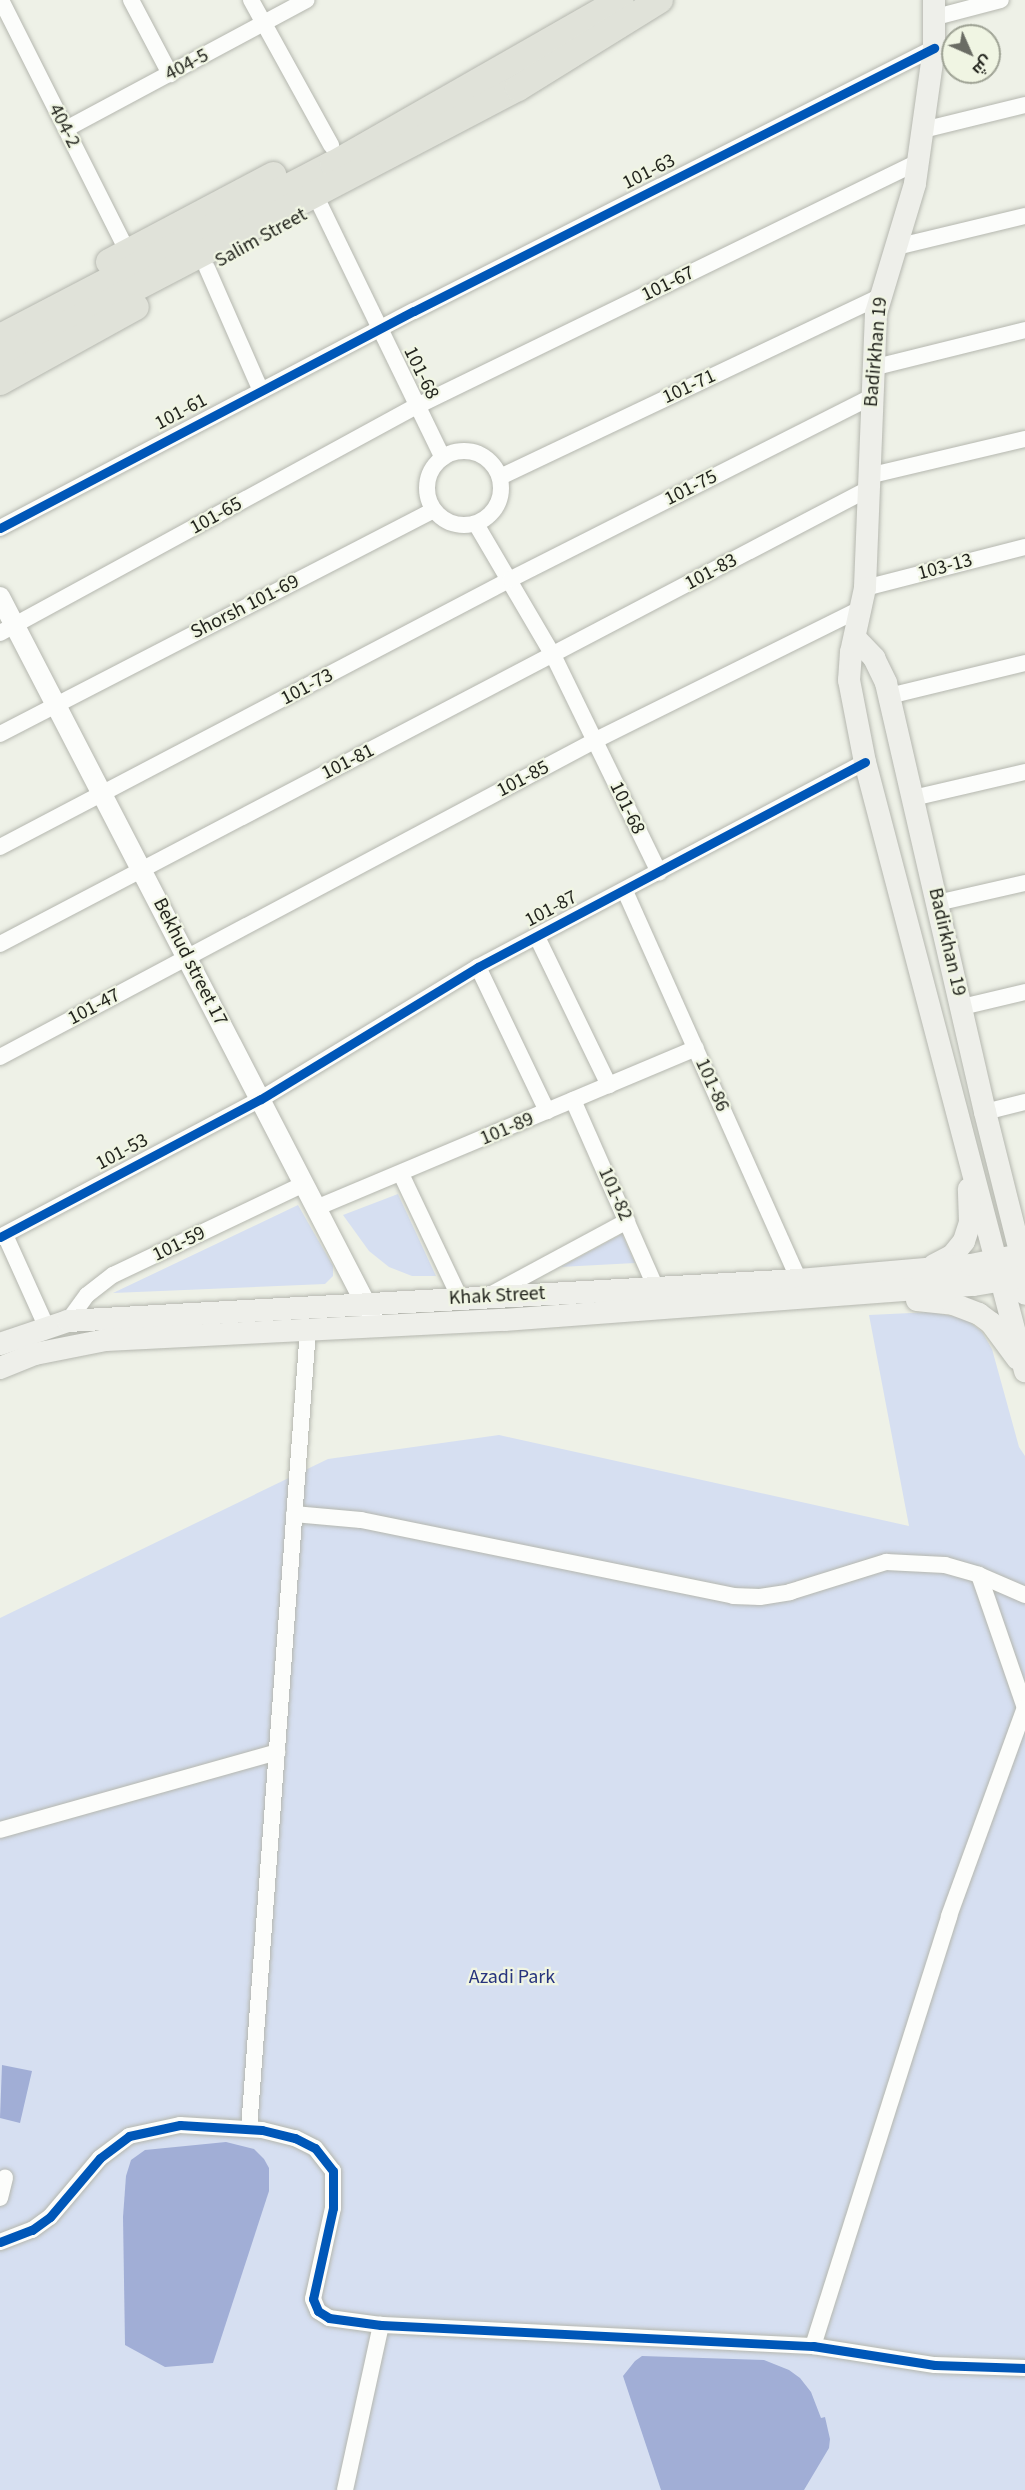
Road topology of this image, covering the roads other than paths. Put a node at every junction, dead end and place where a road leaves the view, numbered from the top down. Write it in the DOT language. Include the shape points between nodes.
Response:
graph roads {
  1 [pos="1,0"];
  2 [pos="131,0"];
  3 [pos="251,0"];
  4 [pos="307,0"];
  5 [pos="620,0"];
  6 [pos="660,0"];
  7 [pos="1001,0"];
  8 [pos="935,9"];
  9 [pos="263,24"];
  10 [pos="934,48"];
  11 [pos="495,71"];
  12 [pos="170,74"];
  13 [pos="518,88"];
  14 [pos="1025,105"];
  15 [pos="66,129"];
  16 [pos="923,130"];
  17 [pos="331,145"];
  18 [pos="918,162"];
  19 [pos="320,206"];
  20 [pos="1025,216"];
  21 [pos="896,247"];
  22 [pos="128,252"];
  23 [pos="207,268"];
  24 [pos="879,297"];
  25 [pos="0,319"];
  26 [pos="380,330"];
  27 [pos="1025,330"];
  28 [pos="0,337"];
  29 [pos="0,358"];
  30 [pos="872,368"];
  31 [pos="0,382"];
  32 [pos="261,391"];
  33 [pos="871,397"];
  34 [pos="417,406"];
  35 [pos="1025,439"];
  36 [pos="443,458"];
  37 [pos="500,477"];
  38 [pos="868,483"];
  39 [pos="434,510"];
  40 [pos="476,524"];
  41 [pos="0,528"];
  42 [pos="1025,547"];
  43 [pos="511,579"];
  44 [pos="0,597"];
  45 [pos="864,598"];
  46 [pos="8,630"];
  47 [pos="855,638"];
  48 [pos="554,655"];
  49 [pos="1025,663"];
  50 [pos="889,696"];
  51 [pos="57,704"];
  52 [pos="0,734"];
  53 [pos="594,741"];
  54 [pos="865,762"];
  55 [pos="1025,772"];
  56 [pos="102,795"];
  57 [pos="913,798"];
  58 [pos="0,847"];
  59 [pos="142,869"];
  60 [pos="658,872"];
  61 [pos="1025,883"];
  62 [pos="625,891"];
  63 [pos="938,903"];
  64 [pos="537,937"];
  65 [pos="0,944"];
  66 [pos="188,957"];
  67 [pos="478,968"];
  68 [pos="1025,992"];
  69 [pos="962,1006"];
  70 [pos="696,1048"];
  71 [pos="0,1057"];
  72 [pos="609,1085"];
  73 [pos="261,1099"];
  74 [pos="573,1100"];
  75 [pos="1025,1102"];
  76 [pos="547,1111"];
  77 [pos="985,1112"];
  78 [pos="968,1149"];
  79 [pos="401,1174"];
  80 [pos="304,1184"];
  81 [pos="316,1208"];
  82 [pos="627,1221"];
  83 [pos="2,1236"];
  84 [pos="1018,1267"];
  85 [pos="919,1269"];
  86 [pos="799,1280"];
  87 [pos="656,1287"];
  88 [pos="865,1294"];
  89 [pos="486,1297"];
  90 [pos="460,1298"];
  91 [pos="365,1302"];
  92 [pos="68,1321"];
  93 [pos="46,1326"];
  94 [pos="378,1327"];
  95 [pos="308,1330"];
  96 [pos="0,1344"];
  97 [pos="0,1368"];
  98 [pos="1024,1368"];
  99 [pos="294,1514"];
  100 [pos="980,1575"];
  101 [pos="1025,1595"];
  102 [pos="1025,1707"];
  103 [pos="277,1752"];
  104 [pos="0,1830"];
  105 [pos="249,2129"];
  106 [pos="4,2178"];
  107 [pos="0,2198"];
  108 [pos="0,2242"];
  109 [pos="381,2325"];
  110 [pos="813,2346"];
  111 [pos="1025,2368"];
  112 [pos="345,2490"];
  1 -- 15 [label="street, 404-2"];
  2 -- 12 [label="street"];
  3 -- 9 [label="street"];
  4 -- 9 [label="street, 404-5"];
  5 -- 11 [label="main road, Salim Street"];
  6 -- 13 [label="main road, Salim Street"];
  7 -- 8 [label="street"];
  8 -- 10 [label="main road, Badirkhan 19"];
  9 -- 12 [label="street, 404-5"];
  9 -- 17 [label="street"];
  10 -- 16 [label="main road, Badirkhan 19"];
  10 -- 26 [label="street, 101-63"];
  11 -- 17 [label="main road, Salim Street" via="439,90"];
  11 -- 28 [label="main road, Salim Street" via="333,164"];
  12 -- 15 [label="street, 404-5"];
  13 -- 19 [label="main road, Salim Street" via="436,145"];
  13 -- 29 [label="main road, Salim Street"];
  14 -- 16 [label="street"];
  15 -- 22 [label="street, 404-2"];
  16 -- 18 [label="main road, Badirkhan 19"];
  17 -- 22 [label="main road, Salim Street"];
  18 -- 21 [label="main road, Badirkhan 19" via="910,205"];
  18 -- 34 [label="street, 101-67"];
  19 -- 23 [label="main road, Salim Street"];
  19 -- 26 [label="street, 101-68"];
  20 -- 21 [label="street"];
  21 -- 24 [label="main road, Badirkhan 19"];
  22 -- 25 [label="main road, Salim Street"];
  23 -- 31 [label="main road, Salim Street"];
  23 -- 32 [label="street"];
  24 -- 30 [label="main road, Badirkhan 19"];
  24 -- 37 [label="street, 101-71"];
  26 -- 32 [label="street, 101-61"];
  26 -- 34 [label="street, 101-68"];
  27 -- 30 [label="street"];
  30 -- 33 [label="main road, Badirkhan 19"];
  32 -- 41 [label="street, 101-61"];
  33 -- 38 [label="main road, Badirkhan 19"];
  33 -- 43 [label="street, 101-75"];
  34 -- 36 [label="street, 101-68"];
  34 -- 46 [label="street, 101-65"];
  35 -- 38 [label="street, 101-83"];
  36 -- 37 [label="street" via="454,453 476,453"];
  36 -- 39 [label="street" via="434,466 427,488"];
  37 -- 40 [label="street" via="501,489 494,510"];
  38 -- 45 [label="main road, Badirkhan 19"];
  38 -- 48 [label="street, 101-83"];
  39 -- 40 [label="street" via="453,524"];
  39 -- 51 [label="street, Shorsh 101-69"];
  40 -- 43 [label="street, 101-68"];
  42 -- 45 [label="street, 103-13"];
  43 -- 48 [label="street, 101-68"];
  43 -- 56 [label="street, 101-73"];
  44 -- 46 [label="street, Bekhud street 17"];
  45 -- 47 [label="main road, Badirkhan 19"];
  45 -- 53 [label="street, 101-85"];
  46 -- 51 [label="street, Bekhud street 17"];
  47 -- 50 [label="main road, Badirkhan 19" via="874,658"];
  47 -- 54 [label="main road, Badirkhan 19" via="849,680"];
  48 -- 53 [label="street, 101-68"];
  48 -- 59 [label="street, 101-81"];
  49 -- 50 [label="street"];
  50 -- 57 [label="main road, Badirkhan 19"];
  51 -- 52 [label="street, Shorsh 101-69"];
  51 -- 56 [label="street, Bekhud street 17"];
  53 -- 60 [label="street, 101-68"];
  53 -- 66 [label="street, 101-85"];
  54 -- 60 [label="street, 101-87"];
  54 -- 78 [label="main road, Badirkhan 19"];
  55 -- 57 [label="street"];
  56 -- 58 [label="street, 101-73"];
  56 -- 59 [label="street, Bekhud street 17"];
  57 -- 63 [label="main road, Badirkhan 19"];
  59 -- 65 [label="street, 101-81"];
  59 -- 66 [label="street, Bekhud street 17"];
  60 -- 62 [label="street, 101-87"];
  61 -- 63 [label="street"];
  62 -- 64 [label="street, 101-87"];
  62 -- 70 [label="street, 101-86"];
  63 -- 69 [label="main road, Badirkhan 19"];
  64 -- 67 [label="street, 101-87"];
  64 -- 72 [label="street"];
  66 -- 71 [label="street, 101-47"];
  66 -- 73 [label="street, Bekhud street 17"];
  67 -- 73 [label="street, 101-87"];
  67 -- 76 [label="street"];
  68 -- 69 [label="street"];
  69 -- 77 [label="main road, Badirkhan 19"];
  70 -- 72 [label="street, 101-89"];
  70 -- 86 [label="street, 101-86"];
  72 -- 74 [label="street, 101-89"];
  73 -- 80 [label="street, Bekhud street 17"];
  73 -- 83 [label="street, 101-53"];
  74 -- 76 [label="street, 101-89"];
  74 -- 82 [label="street, 101-82"];
  75 -- 77 [label="street"];
  76 -- 79 [label="street, 101-89"];
  77 -- 84 [label="main road, Badirkhan 19"];
  78 -- 84 [label="main road, Badirkhan 19"];
  78 -- 85 [label="main road" via="968,1231 952,1256"];
  79 -- 81 [label="street, 101-89"];
  79 -- 90 [label="street"];
  80 -- 81 [label="street, Bekhud street 17"];
  80 -- 92 [label="street, 101-59" via="113,1275 87,1295"];
  81 -- 91 [label="street, Bekhud street 17"];
  82 -- 87 [label="street, 101-82"];
  82 -- 89 [label="street"];
  83 -- 93 [label="street"];
  84 -- 85 [label="main road, Khak Street"];
  84 -- 88 [label="main road"];
  84 -- 98 [label="main road"];
  85 -- 86 [label="main road, Khak Street"];
  86 -- 87 [label="main road, Khak Street"];
  87 -- 89 [label="main road, Khak Street"];
  88 -- 94 [label="main road"];
  88 -- 98 [label="main road" via="953,1304 974,1311 991,1323"];
  89 -- 90 [label="main road, Khak Street"];
  90 -- 91 [label="main road, Khak Street"];
  91 -- 92 [label="main road, Khak Street"];
  91 -- 94 [label="street, Bekhud street 17"];
  92 -- 93 [label="main road, Khak Street"];
  93 -- 96 [label="main road, Khak Street"];
  94 -- 95 [label="main road"];
  95 -- 97 [label="main road" via="106,1340 35,1354"];
  95 -- 99 [label="street"];
  99 -- 100 [label="street" via="361,1521 733,1596 790,1592 886,1562 934,1564"];
  99 -- 103 [label="street"];
  100 -- 101 [label="street"];
  100 -- 102 [label="street"];
  102 -- 110 [label="street" via="949,1917"];
  103 -- 104 [label="street"];
  103 -- 105 [label="street"];
  105 -- 108 [label="street" via="180,2126 129,2136 100,2158 50,2217 32,2230"];
  105 -- 109 [label="street" via="295,2138 315,2148 327,2160 334,2178 333,2208 313,2299 318,2311 329,2318"];
  106 -- 107 [label="street"];
  109 -- 110 [label="street"];
  109 -- 112 [label="street"];
  110 -- 111 [label="street" via="935,2365"];
}
